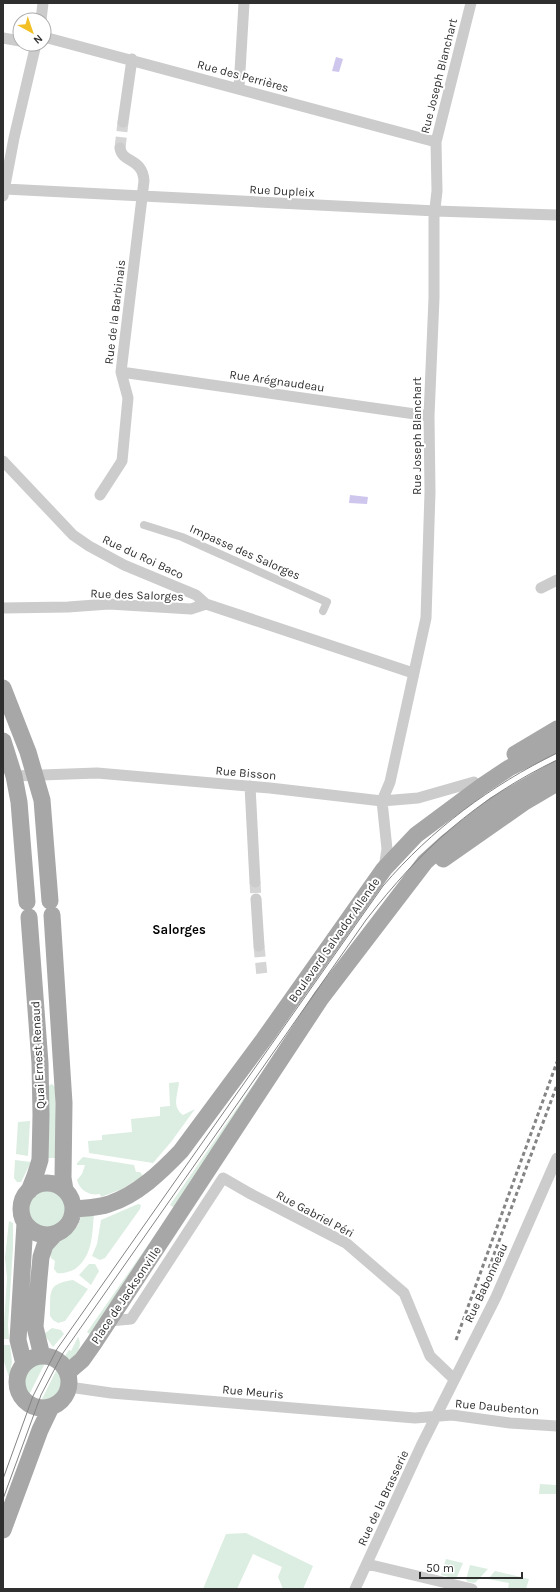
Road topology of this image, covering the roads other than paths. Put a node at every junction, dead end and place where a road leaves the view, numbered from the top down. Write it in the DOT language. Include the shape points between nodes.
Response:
graph roads {
  1 [pos="244,3"];
  2 [pos="471,3"];
  3 [pos="52,39"];
  4 [pos="34,52"];
  5 [pos="132,59"];
  6 [pos="239,88"];
  7 [pos="123,122"];
  8 [pos="436,142"];
  9 [pos="120,148"];
  10 [pos="4,193"];
  11 [pos="142,197"];
  12 [pos="436,211"];
  13 [pos="557,215"];
  14 [pos="121,372"];
  15 [pos="429,416"];
  16 [pos="3,461"];
  17 [pos="100,495"];
  18 [pos="144,525"];
  19 [pos="557,580"];
  20 [pos="540,588"];
  21 [pos="206,604"];
  22 [pos="3,608"];
  23 [pos="323,611"];
  24 [pos="413,672"];
  25 [pos="3,688"];
  26 [pos="557,729"];
  27 [pos="3,741"];
  28 [pos="557,744"];
  29 [pos="557,769"];
  30 [pos="35,775"];
  31 [pos="14,776"];
  32 [pos="474,782"];
  33 [pos="557,783"];
  34 [pos="250,786"];
  35 [pos="382,801"];
  36 [pos="416,835"];
  37 [pos="384,869"];
  38 [pos="255,882"];
  39 [pos="256,899"];
  40 [pos="392,905"];
  41 [pos="259,946"];
  42 [pos="557,1158"];
  43 [pos="29,1190"];
  44 [pos="65,1190"];
  45 [pos="73,1209"];
  46 [pos="180,1215"];
  47 [pos="24,1223"];
  48 [pos="55,1234"];
  49 [pos="109,1320"];
  50 [pos="42,1356"];
  51 [pos="24,1364"];
  52 [pos="68,1379"];
  53 [pos="454,1379"];
  54 [pos="51,1407"];
  55 [pos="435,1418"];
  56 [pos="557,1426"];
  57 [pos="3,1530"];
  58 [pos="367,1564"];
  59 [pos="355,1589"];
  60 [pos="472,1589"];
  1 -- 6 [label="street"];
  2 -- 8 [label="street, Rue Joseph Blanchart"];
  3 -- 5 [label="street, Rue des Perrières"];
  4 -- 10 [label="street"];
  5 -- 6 [label="street, Rue des Perrières"];
  5 -- 7 [label="street"];
  6 -- 8 [label="street, Rue des Perrières"];
  8 -- 12 [label="street, Rue Joseph Blanchart"];
  9 -- 11 [label="street, Rue de la Barbinais" via="122,154 136,162 144,173"];
  10 -- 11 [label="street, Rue Dupleix"];
  11 -- 12 [label="street, Rue Dupleix"];
  11 -- 14 [label="street, Rue de la Barbinais"];
  12 -- 13 [label="street, Rue Dupleix"];
  12 -- 15 [label="street, Rue Joseph Blanchart"];
  14 -- 15 [label="street, Rue Arégnaudeau"];
  14 -- 17 [label="street, Rue de la Barbinais" via="128,398 122,461"];
  15 -- 24 [label="street, Rue Joseph Blanchart" via="430,492 426,618"];
  16 -- 21 [label="street, Rue du Roi Baco" via="74,535 89,546 124,565 196,595"];
  18 -- 23 [label="street, Impasse des Salorges" via="182,537 327,602"];
  19 -- 20 [label="street"];
  21 -- 22 [label="street, Rue des Salorges" via="191,610 109,604"];
  21 -- 24 [label="street" via="312,636"];
  24 -- 35 [label="street, Rue Joseph Blanchart" via="390,782"];
  25 -- 30 [label="main road, Quai Ernest Renaud"];
  26 -- 32 [label="main road"];
  27 -- 31 [label="main road, Quai Ernest Renaud"];
  28 -- 36 [label="main road, Boulevard Salvador Allende" via="509,768"];
  29 -- 40 [label="main road, Boulevard Salvador Allende" via="496,804 446,843 425,862"];
  30 -- 31 [label="street, Rue Bisson"];
  30 -- 34 [label="street, Rue Bisson" via="98,773"];
  30 -- 44 [label="main road, Quai Ernest Renaud" via="42,800 51,908 64,1103"];
  31 -- 43 [label="main road, Quai Ernest Renaud" via="19,802 40,1063 40,1160"];
  32 -- 35 [label="street, Rue Bisson" via="418,798"];
  32 -- 36 [label="main road" via="443,807"];
  33 -- 40 [label="main road" via="443,858"];
  34 -- 35 [label="street, Rue Bisson"];
  34 -- 38 [label="street"];
  35 -- 37 [label="street, Rue Joseph Blanchart" via="387,849"];
  36 -- 37 [label="main road, Boulevard Salvador Allende"];
  37 -- 45 [label="main road, Boulevard Salvador Allende" via="181,1151 151,1180 128,1195 110,1204"];
  39 -- 41 [label="street"];
  40 -- 46 [label="main road, Boulevard Salvador Allende" via="321,998"];
  42 -- 53 [label="street, Rue Babonneau" via="496,1297"];
  43 -- 44 [label="main road" via="46,1183"];
  43 -- 47 [label="main road" via="23,1198 21,1207"];
  44 -- 45 [label="main road"];
  45 -- 48 [label="main road" via="67,1225"];
  46 -- 49 [label="main road, Place de Jacksonville"];
  47 -- 48 [label="main road" via="38,1234"];
  47 -- 51 [label="main road" via="18,1340"];
  48 -- 50 [label="main road" via="45,1245 41,1257 34,1327"];
  49 -- 52 [label="main road, Place de Jacksonville"];
  49 -- 53 [label="street, Rue Gabriel Péri" via="130,1319 223,1178 346,1243 404,1293 430,1356"];
  50 -- 51 [label="main road" via="34,1357"];
  50 -- 52 [label="main road" via="57,1360"];
  51 -- 54 [label="main road" via="16,1381 20,1395 32,1406"];
  52 -- 54 [label="main road, Place de Jacksonville" via="62,1400"];
  52 -- 55 [label="street, Rue Meuris" via="140,1396"];
  53 -- 55 [label="street, Rue Babonneau"];
  54 -- 57 [label="main road"];
  55 -- 56 [label="street, Rue Daubenton" via="452,1415"];
  55 -- 58 [label="street, Rue de la Brasserie"];
  58 -- 59 [label="street, Rue de la Brasserie"];
  58 -- 60 [label="street"];
}
